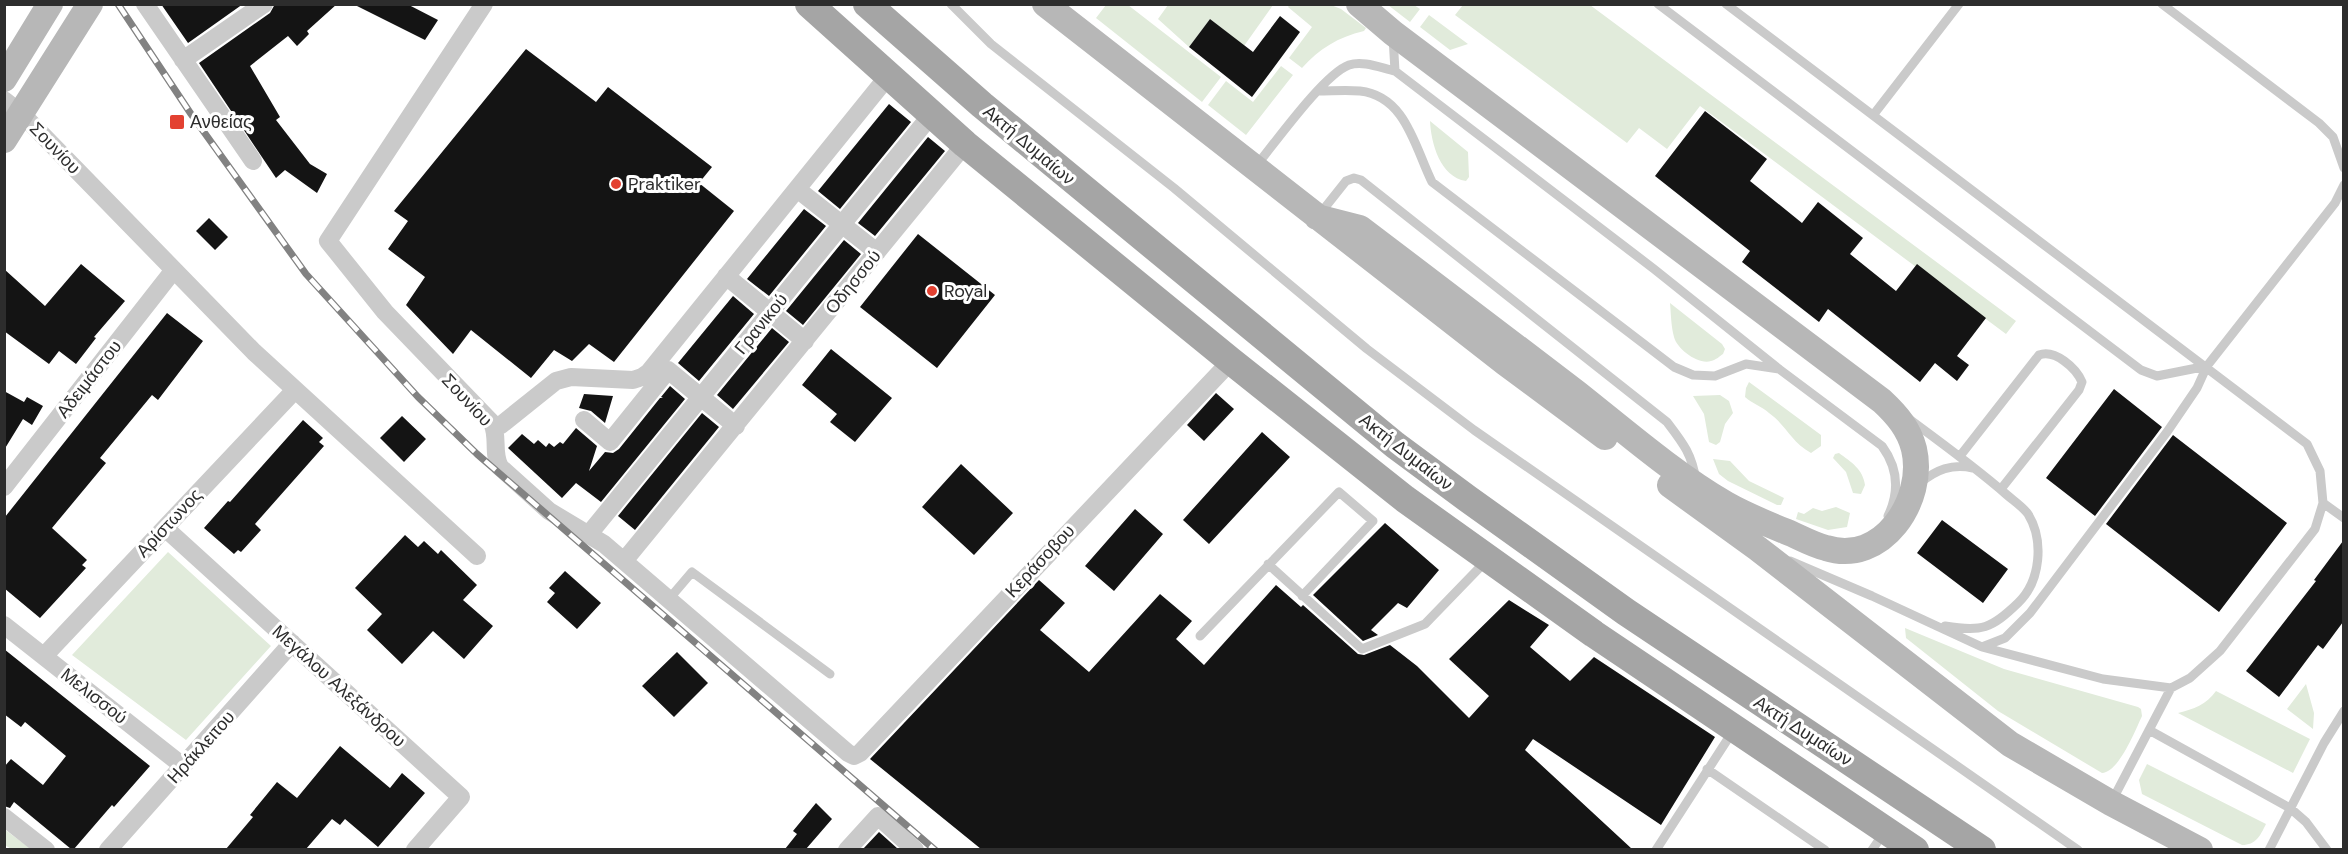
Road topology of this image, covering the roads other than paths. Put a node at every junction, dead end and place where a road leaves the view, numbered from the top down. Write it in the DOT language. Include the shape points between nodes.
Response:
graph roads {
  1 [pos="50,4"];
  2 [pos="90,4"];
  3 [pos="145,4"];
  4 [pos="264,4"];
  5 [pos="484,4"];
  6 [pos="809,4"];
  7 [pos="867,4"];
  8 [pos="951,4"];
  9 [pos="1045,4"];
  10 [pos="1359,4"];
  11 [pos="1658,4"];
  12 [pos="1726,4"];
  13 [pos="1959,4"];
  14 [pos="2162,4"];
  15 [pos="1394,33"];
  16 [pos="183,60"];
  17 [pos="1395,71"];
  18 [pos="889,75"];
  19 [pos="4,79"];
  20 [pos="1318,91"];
  21 [pos="13,107"];
  22 [pos="932,114"];
  23 [pos="1874,114"];
  24 [pos="4,140"];
  25 [pos="965,144"];
  26 [pos="253,161"];
  27 [pos="1254,168"];
  28 [pos="2343,168"];
  29 [pos="2343,186"];
  30 [pos="797,189"];
  31 [pos="1317,217"];
  32 [pos="842,224"];
  33 [pos="877,252"];
  34 [pos="174,271"];
  35 [pos="726,276"];
  36 [pos="770,312"];
  37 [pos="805,341"];
  38 [pos="1231,361"];
  39 [pos="2207,366"];
  40 [pos="660,369"];
  41 [pos="1779,369"];
  42 [pos="295,390"];
  43 [pos="701,397"];
  44 [pos="1882,400"];
  45 [pos="584,420"];
  46 [pos="736,426"];
  47 [pos="494,427"];
  48 [pos="1960,456"];
  49 [pos="1976,468"];
  50 [pos="1697,484"];
  51 [pos="4,487"];
  52 [pos="1914,488"];
  53 [pos="2001,489"];
  54 [pos="2323,503"];
  55 [pos="2343,519"];
  56 [pos="165,528"];
  57 [pos="589,534"];
  58 [pos="1866,547"];
  59 [pos="1757,548"];
  60 [pos="477,556"];
  61 [pos="1489,558"];
  62 [pos="624,561"];
  63 [pos="1268,564"];
  64 [pos="1302,596"];
  65 [pos="669,599"];
  66 [pos="1934,624"];
  67 [pos="4,626"];
  68 [pos="1200,636"];
  69 [pos="292,643"];
  70 [pos="1982,647"];
  71 [pos="44,656"];
  72 [pos="830,674"];
  73 [pos="2171,688"];
  74 [pos="2343,711"];
  75 [pos="1735,728"];
  76 [pos="2149,730"];
  77 [pos="848,753"];
  78 [pos="183,766"];
  79 [pos="1707,769"];
  80 [pos="2111,803"];
  81 [pos="2290,808"];
  82 [pos="4,817"];
  83 [pos="1879,839"];
  84 [pos="46,849"];
  85 [pos="108,849"];
  86 [pos="415,849"];
  87 [pos="847,849"];
  88 [pos="915,849"];
  89 [pos="1656,849"];
  90 [pos="1825,849"];
  91 [pos="1915,849"];
  92 [pos="1982,849"];
  93 [pos="2078,849"];
  94 [pos="2200,849"];
  95 [pos="2270,849"];
  96 [pos="2327,849"];
  1 -- 19 [label="main road"];
  2 -- 21 [label="main road"];
  3 -- 16 [label="street"];
  4 -- 16 [label="street"];
  5 -- 47 [label="street, Σουνίου" via="328,241 385,312"];
  6 -- 18 [label="main road, Ακτή Δυμαίων"];
  7 -- 92 [label="main road, Ακτή Δυμαίων" via="982,105 1395,445 1626,612"];
  8 -- 93 [label="lane" via="991,44 1174,188 1367,349 1474,430"];
  9 -- 27 [label="main road"];
  10 -- 15 [label="main road"];
  11 -- 39 [label="lane" via="2141,370 2157,375"];
  12 -- 23 [label="lane"];
  13 -- 23 [label="lane"];
  14 -- 28 [label="lane" via="2319,123 2333,137"];
  15 -- 17 [label="lane"];
  15 -- 44 [label="main road"];
  16 -- 26 [label="street"];
  17 -- 20 [label="lane" via="1361,63 1350,65"];
  17 -- 41 [label="lane"];
  18 -- 22 [label="main road, Ακτή Δυμαίων"];
  18 -- 30 [label="street"];
  20 -- 27 [label="lane"];
  20 -- 41 [label="lane" via="1360,91 1389,101 1411,132 1432,182 1674,368 1693,375 1715,376 1746,364"];
  21 -- 24 [label="main road"];
  21 -- 34 [label="street, Σουνίου"];
  22 -- 25 [label="main road, Ακτή Δυμαίων"];
  22 -- 32 [label="street, Γρανικού"];
  23 -- 39 [label="lane"];
  25 -- 33 [label="street, Οδησσού"];
  25 -- 38 [label="main road, Ακτή Δυμαίων"];
  27 -- 31 [label="main road"];
  29 -- 39 [label="lane" via="2335,203"];
  30 -- 32 [label="street"];
  30 -- 35 [label="street"];
  31 -- 50 [label="main road" via="1360,228"];
  31 -- 50 [label="lane" via="1346,181 1361,180 1667,422 1689,450"];
  31 -- 59 [label="main road" via="1504,362"];
  32 -- 33 [label="street"];
  32 -- 36 [label="street, Γρανικού"];
  33 -- 37 [label="street, Οδησσού"];
  34 -- 42 [label="street, Σουνίου"];
  34 -- 51 [label="street, Αδειμάστου"];
  35 -- 36 [label="street"];
  35 -- 40 [label="street"];
  36 -- 37 [label="street"];
  36 -- 43 [label="street, Γρανικού"];
  37 -- 46 [label="street, Οδησσού"];
  38 -- 61 [label="main road, Ακτή Δυμαίων" via="1405,499"];
  38 -- 77 [label="street, Κεράσοβου" via="860,753"];
  39 -- 54 [label="lane" via="2307,444 2320,471"];
  39 -- 70 [label="lane" via="2167,432 2030,613 2005,638"];
  40 -- 43 [label="street"];
  40 -- 45 [label="street" via="610,442"];
  40 -- 47 [label="street" via="633,380 571,377 556,381"];
  41 -- 58 [label="lane" via="1882,446 1892,463 1894,501"];
  42 -- 56 [label="street, Αρίστωνος"];
  42 -- 60 [label="street, Σουνίου"];
  43 -- 46 [label="street"];
  43 -- 57 [label="street, Γρανικού"];
  44 -- 48 [label="lane"];
  44 -- 52 [label="main road" via="1897,414 1911,440"];
  46 -- 62 [label="street, Οδησσού"];
  47 -- 57 [label="street, Σουνίου" via="500,467 549,511"];
  48 -- 49 [label="lane"];
  48 -- 53 [label="lane" via="2039,355 2053,354 2079,374 2079,390"];
  49 -- 52 [label="lane" via="1944,468"];
  49 -- 53 [label="lane"];
  50 -- 58 [label="main road" via="1727,504 1823,548 1843,551"];
  52 -- 58 [label="main road" via="1897,523"];
  53 -- 66 [label="lane" via="2027,513 2039,540 2032,581 2023,598 2000,620 1974,630"];
  54 -- 55 [label="lane"];
  54 -- 73 [label="lane" via="2314,529 2237,631 2205,666"];
  56 -- 69 [label="street, Μεγάλου Αλεξάνδρου"];
  56 -- 71 [label="street, Αρίστωνος"];
  57 -- 62 [label="street, Σουνίου"];
  59 -- 66 [label="lane"];
  59 -- 80 [label="main road" via="1994,733"];
  61 -- 64 [label="lane" via="1425,624 1362,649"];
  61 -- 75 [label="main road, Ακτή Δυμαίων"];
  62 -- 65 [label="street, Σουνίου"];
  63 -- 64 [label="lane"];
  63 -- 64 [label="lane" via="1339,492 1373,521"];
  63 -- 68 [label="lane"];
  65 -- 72 [label="lane" via="692,572"];
  65 -- 77 [label="street, Σουνίου"];
  66 -- 70 [label="lane"];
  67 -- 71 [label="street, Μελισσού"];
  69 -- 78 [label="street, Ηράκλειτου"];
  69 -- 86 [label="street, Μεγάλου Αλεξάνδρου" via="461,797"];
  70 -- 73 [label="lane" via="2103,679"];
  71 -- 78 [label="street, Μελισσού"];
  73 -- 76 [label="lane"];
  74 -- 81 [label="lane"];
  75 -- 79 [label="lane"];
  75 -- 83 [label="main road, Ακτή Δυμαίων"];
  76 -- 80 [label="lane"];
  76 -- 81 [label="lane"];
  78 -- 85 [label="street, Ηράκλειτου"];
  79 -- 89 [label="lane"];
  79 -- 90 [label="lane"];
  80 -- 94 [label="main road"];
  81 -- 95 [label="lane"];
  81 -- 96 [label="lane"];
  82 -- 84 [label="street"];
  83 -- 91 [label="main road, Ακτή Δυμαίων"];
  87 -- 88 [label="street" via="878,816"];
}
